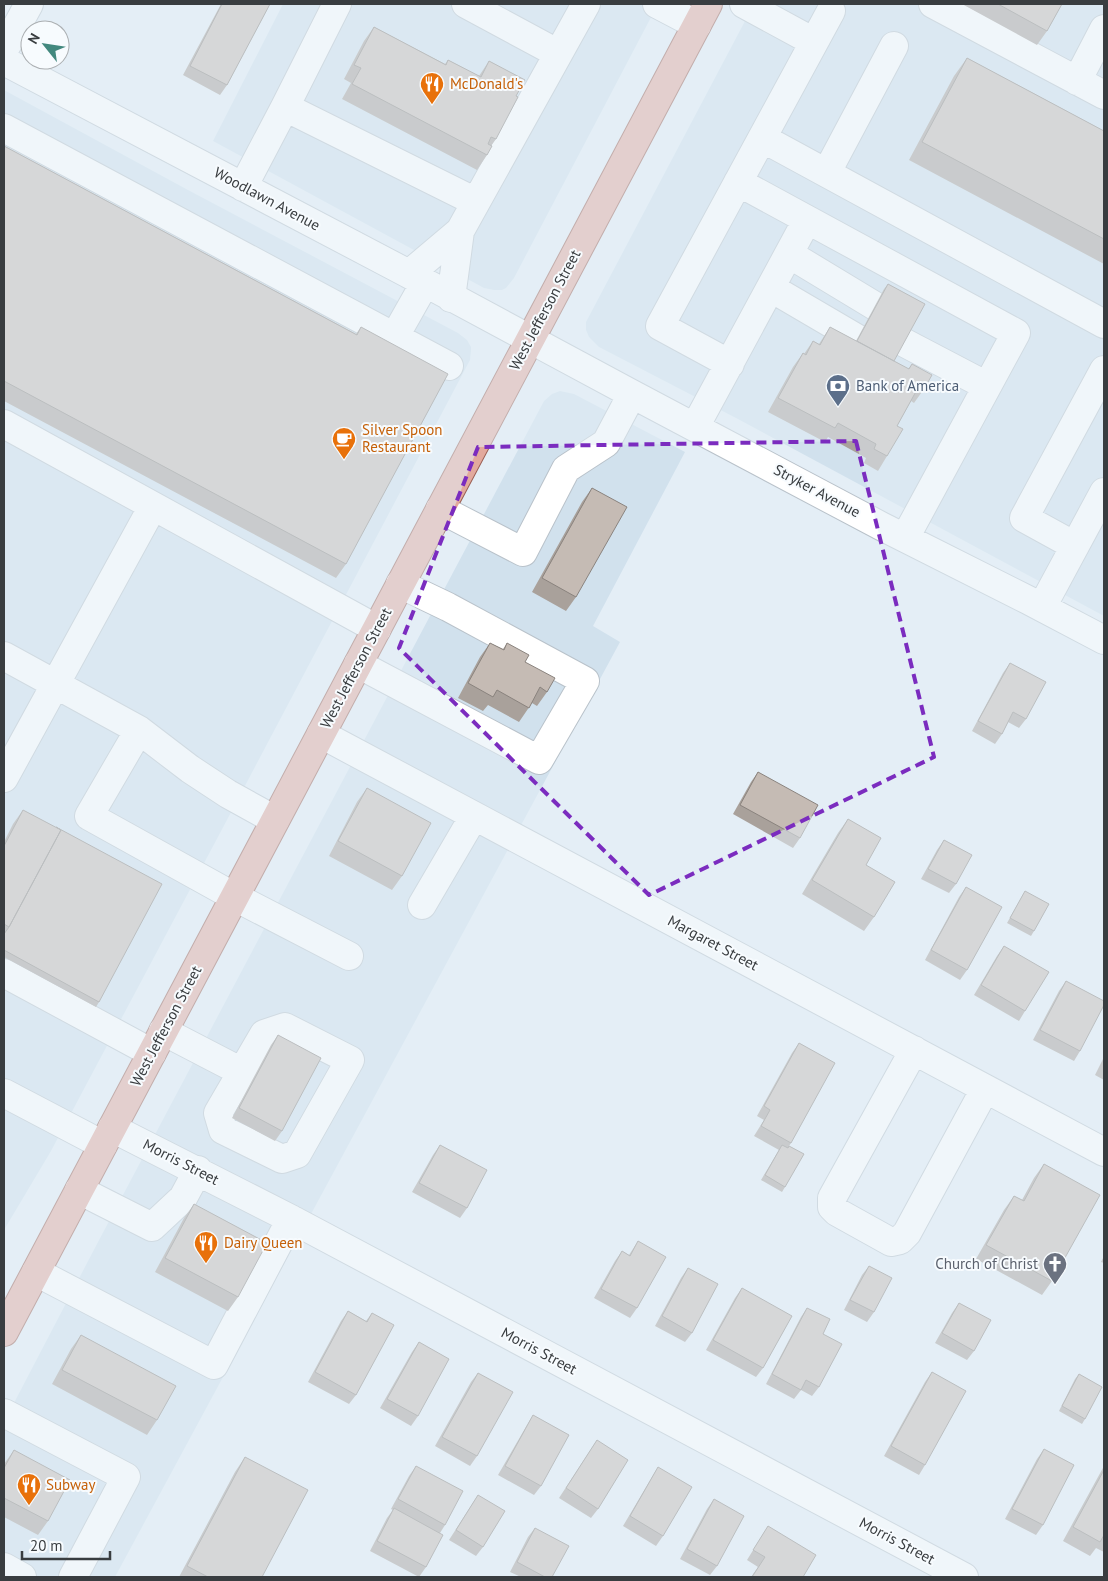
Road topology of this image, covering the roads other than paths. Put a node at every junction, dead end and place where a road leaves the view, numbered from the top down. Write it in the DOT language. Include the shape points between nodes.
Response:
graph roads {
  1 [pos="29,4"];
  2 [pos="337,4"];
  3 [pos="466,4"];
  4 [pos="586,4"];
  5 [pos="657,4"];
  6 [pos="744,4"];
  7 [pos="932,4"];
  8 [pos="831,11"];
  9 [pos="702,15"];
  10 [pos="1104,29"];
  11 [pos="814,42"];
  12 [pos="894,46"];
  13 [pos="4,50"];
  14 [pos="558,54"];
  15 [pos="4,61"];
  16 [pos="1077,81"];
  17 [pos="1104,95"];
  18 [pos="285,107"];
  19 [pos="4,128"];
  20 [pos="762,138"];
  21 [pos="827,172"];
  22 [pos="738,182"];
  23 [pos="243,187"];
  24 [pos="476,202"];
  25 [pos="807,220"];
  26 [pos="460,231"];
  27 [pos="780,272"];
  28 [pos="417,279"];
  29 [pos="452,298"];
  30 [pos="1104,324"];
  31 [pos="395,336"];
  32 [pos="530,340"];
  33 [pos="730,364"];
  34 [pos="450,366"];
  35 [pos="1104,370"];
  36 [pos="987,386"];
  37 [pos="632,394"];
  38 [pos="4,424"];
  39 [pos="695,427"];
  40 [pos="1104,492"];
  41 [pos="153,506"];
  42 [pos="440,509"];
  43 [pos="906,538"];
  44 [pos="1075,546"];
  45 [pos="400,584"];
  46 [pos="1042,607"];
  47 [pos="377,628"];
  48 [pos="1104,640"];
  49 [pos="4,656"];
  50 [pos="358,664"];
  51 [pos="55,684"];
  52 [pos="138,730"];
  53 [pos="321,734"];
  54 [pos="4,778"];
  55 [pos="474,816"];
  56 [pos="275,820"];
  57 [pos="235,897"];
  58 [pos="422,906"];
  59 [pos="349,956"];
  60 [pos="6,968"];
  61 [pos="158,1042"];
  62 [pos="914,1050"];
  63 [pos="242,1072"];
  64 [pos="985,1089"];
  65 [pos="4,1093"];
  66 [pos="108,1136"];
  67 [pos="1104,1152"];
  68 [pos="198,1170"];
  69 [pos="79,1190"];
  70 [pos="291,1219"];
  71 [pos="36,1272"];
  72 [pos="4,1332"];
  73 [pos="4,1413"];
  74 [pos="4,1567"];
  75 [pos="22,1577"];
  76 [pos="72,1577"];
  77 [pos="964,1577"];
  1 -- 13 [label="street"];
  2 -- 18 [label="street"];
  3 -- 14 [label="street"];
  4 -- 14 [label="street"];
  5 -- 9 [label="street"];
  6 -- 11 [label="street"];
  7 -- 16 [label="street"];
  8 -- 11 [label="street"];
  9 -- 32 [label="main road, West Jefferson Street"];
  10 -- 16 [label="street"];
  11 -- 20 [label="street"];
  12 -- 21 [label="street"];
  14 -- 24 [label="street"];
  15 -- 23 [label="street, Woodlawn Avenue"];
  16 -- 17 [label="street"];
  18 -- 23 [label="street"];
  18 -- 24 [label="street"];
  19 -- 31 [label="street"];
  20 -- 21 [label="street"];
  20 -- 22 [label="street"];
  21 -- 30 [label="street"];
  22 -- 25 [label="street"];
  22 -- 33 [label="street" via="660,326"];
  23 -- 28 [label="street, Woodlawn Avenue"];
  24 -- 26 [label="street"];
  25 -- 27 [label="street"];
  25 -- 36 [label="street" via="1016,333"];
  26 -- 28 [label="street"];
  26 -- 29 [label="street"];
  27 -- 27 [label="street" via="866,322"];
  27 -- 33 [label="street"];
  28 -- 29 [label="street, Woodlawn Avenue"];
  28 -- 31 [label="street"];
  29 -- 32 [label="street, Woodlawn Avenue"];
  31 -- 34 [label="street"];
  32 -- 37 [label="street, Stryker Avenue"];
  32 -- 42 [label="main road, West Jefferson Street"];
  33 -- 39 [label="street"];
  35 -- 44 [label="street" via="1024,518"];
  36 -- 36 [label="street" via="904,342"];
  36 -- 43 [label="street"];
  37 -- 39 [label="street, Stryker Avenue"];
  37 -- 42 [label="street" via="606,443 566,469 523,552"];
  38 -- 41 [label="street"];
  39 -- 43 [label="street, Stryker Avenue"];
  40 -- 44 [label="street"];
  41 -- 47 [label="street"];
  41 -- 51 [label="street"];
  42 -- 45 [label="main road, West Jefferson Street"];
  43 -- 46 [label="street, Stryker Avenue"];
  44 -- 46 [label="street"];
  45 -- 47 [label="main road, West Jefferson Street"];
  45 -- 50 [label="street" via="585,681 539,760"];
  46 -- 48 [label="street, Stryker Avenue"];
  47 -- 50 [label="main road, West Jefferson Street"];
  49 -- 51 [label="street"];
  50 -- 53 [label="main road, West Jefferson Street"];
  51 -- 52 [label="street"];
  51 -- 54 [label="street"];
  52 -- 56 [label="street" via="228,794"];
  52 -- 57 [label="street" via="83,826 155,864"];
  53 -- 55 [label="street, Margaret Street"];
  53 -- 56 [label="main road, West Jefferson Street"];
  55 -- 58 [label="street"];
  55 -- 62 [label="street, Margaret Street"];
  56 -- 57 [label="main road, West Jefferson Street"];
  57 -- 59 [label="street"];
  57 -- 61 [label="main road, West Jefferson Street"];
  60 -- 61 [label="street"];
  61 -- 63 [label="street"];
  61 -- 66 [label="main road, West Jefferson Street"];
  62 -- 64 [label="street, Margaret Street"];
  62 -- 64 [label="street" via="832,1198 832,1206 837,1212 891,1242 900,1240 907,1233"];
  63 -- 63 [label="street" via="218,1113 223,1130 282,1159 297,1154 350,1060 285,1027 264,1034"];
  64 -- 67 [label="street, Margaret Street"];
  65 -- 66 [label="street, Morris Street"];
  66 -- 68 [label="street, Morris Street"];
  66 -- 69 [label="main road, West Jefferson Street"];
  68 -- 69 [label="street" via="182,1198 152,1227"];
  68 -- 70 [label="street, Morris Street"];
  69 -- 71 [label="main road, West Jefferson Street"];
  70 -- 71 [label="street" via="214,1365"];
  70 -- 77 [label="street, Morris Street"];
  71 -- 72 [label="main road, West Jefferson Street"];
  73 -- 76 [label="street" via="126,1477"];
  74 -- 75 [label="street"];
}
